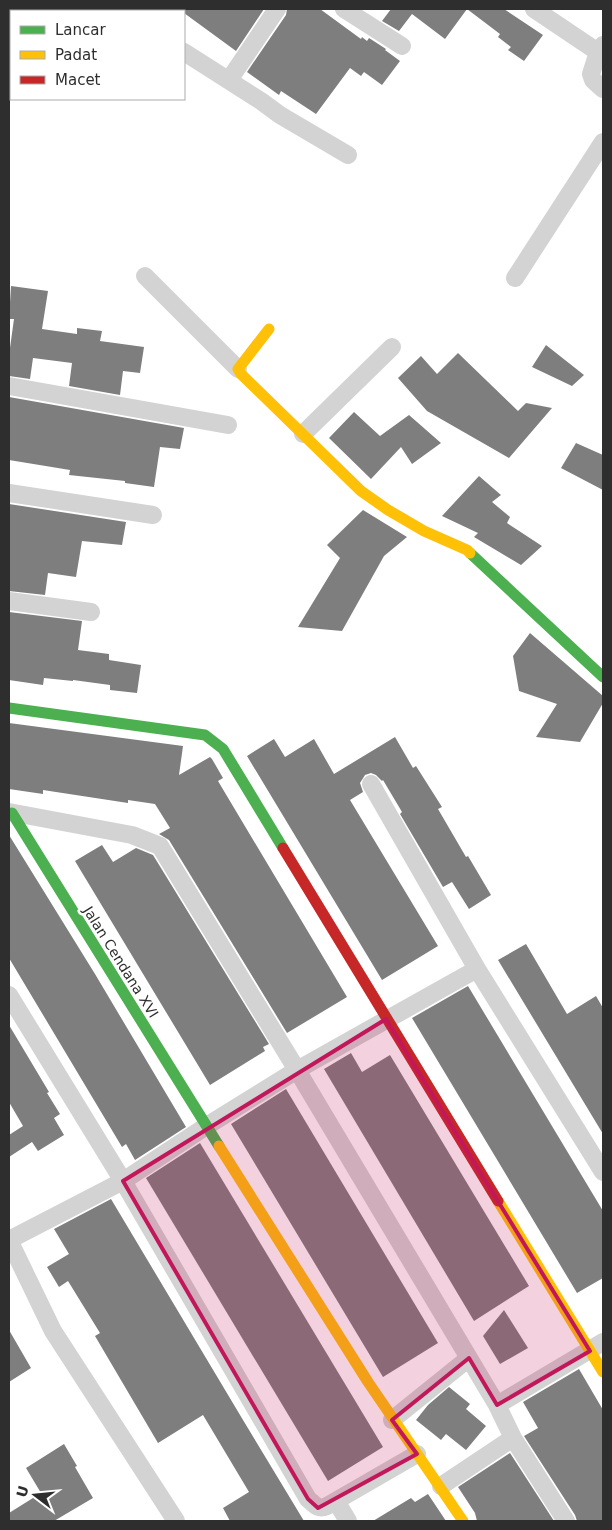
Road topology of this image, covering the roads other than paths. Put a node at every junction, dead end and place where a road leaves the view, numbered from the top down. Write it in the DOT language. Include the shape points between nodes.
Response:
graph roads {
  1 [pos="277,9"];
  2 [pos="344,9"];
  3 [pos="534,9"];
  4 [pos="402,46"];
  5 [pos="601,48"];
  6 [pos="185,53"];
  7 [pos="229,80"];
  8 [pos="603,89"];
  9 [pos="603,142"];
  10 [pos="348,155"];
  11 [pos="145,276"];
  12 [pos="516,278"];
  13 [pos="269,329"];
  14 [pos="392,346"];
  15 [pos="238,369"];
  16 [pos="9,386"];
  17 [pos="228,425"];
  18 [pos="303,434"];
  19 [pos="9,493"];
  20 [pos="153,515"];
  21 [pos="9,601"];
  22 [pos="91,612"];
  23 [pos="603,677"];
  24 [pos="9,708"];
  25 [pos="370,784"];
  26 [pos="10,812"];
  27 [pos="477,969"];
  28 [pos="9,995"];
  29 [pos="386,1019"];
  30 [pos="297,1070"];
  31 [pos="205,1126"];
  32 [pos="603,1172"];
  33 [pos="123,1180"];
  34 [pos="9,1240"];
  35 [pos="597,1347"];
  36 [pos="469,1358"];
  37 [pos="603,1372"];
  38 [pos="498,1405"];
  39 [pos="392,1420"];
  40 [pos="514,1438"];
  41 [pos="417,1454"];
  42 [pos="441,1486"];
  43 [pos="336,1501"];
  44 [pos="176,1521"];
  45 [pos="348,1521"];
  46 [pos="463,1521"];
  47 [pos="566,1521"];
  1 -- 7 [label="street"];
  2 -- 4 [label="street"];
  3 -- 5 [label="street"];
  5 -- 8 [label="street" via="591,74"];
  6 -- 7 [label="street"];
  7 -- 10 [label="street"];
  9 -- 12 [label="street"];
  11 -- 15 [label="street"];
  13 -- 15 [label="street"];
  14 -- 18 [label="street"];
  15 -- 18 [label="street"];
  16 -- 17 [label="street"];
  18 -- 23 [label="street" via="361,491 388,510 424,531 468,550"];
  19 -- 20 [label="street"];
  21 -- 22 [label="street"];
  24 -- 29 [label="street" via="205,735 223,749"];
  25 -- 27 [label="street"];
  26 -- 30 [label="street" via="132,835 160,846"];
  26 -- 31 [label="street, Jalan Cendana XVI"];
  27 -- 29 [label="street"];
  27 -- 32 [label="street"];
  28 -- 33 [label="street"];
  29 -- 30 [label="street"];
  29 -- 35 [label="street"];
  30 -- 31 [label="street"];
  30 -- 36 [label="street"];
  31 -- 33 [label="street"];
  31 -- 39 [label="street, Jalan Cendana XVI"];
  33 -- 34 [label="street"];
  33 -- 43 [label="street" via="308,1499 321,1508"];
  34 -- 44 [label="street" via="53,1331"];
  35 -- 37 [label="street"];
  35 -- 38 [label="street"];
  36 -- 38 [label="street"];
  36 -- 39 [label="street"];
  38 -- 40 [label="street"];
  39 -- 41 [label="street, Jalan Cendana XVI"];
  40 -- 42 [label="street"];
  40 -- 47 [label="street"];
  41 -- 42 [label="street, Jalan Cendana XVI"];
  41 -- 43 [label="street"];
  42 -- 46 [label="street, Jalan Cendana XVI"];
  43 -- 45 [label="street"];
}
